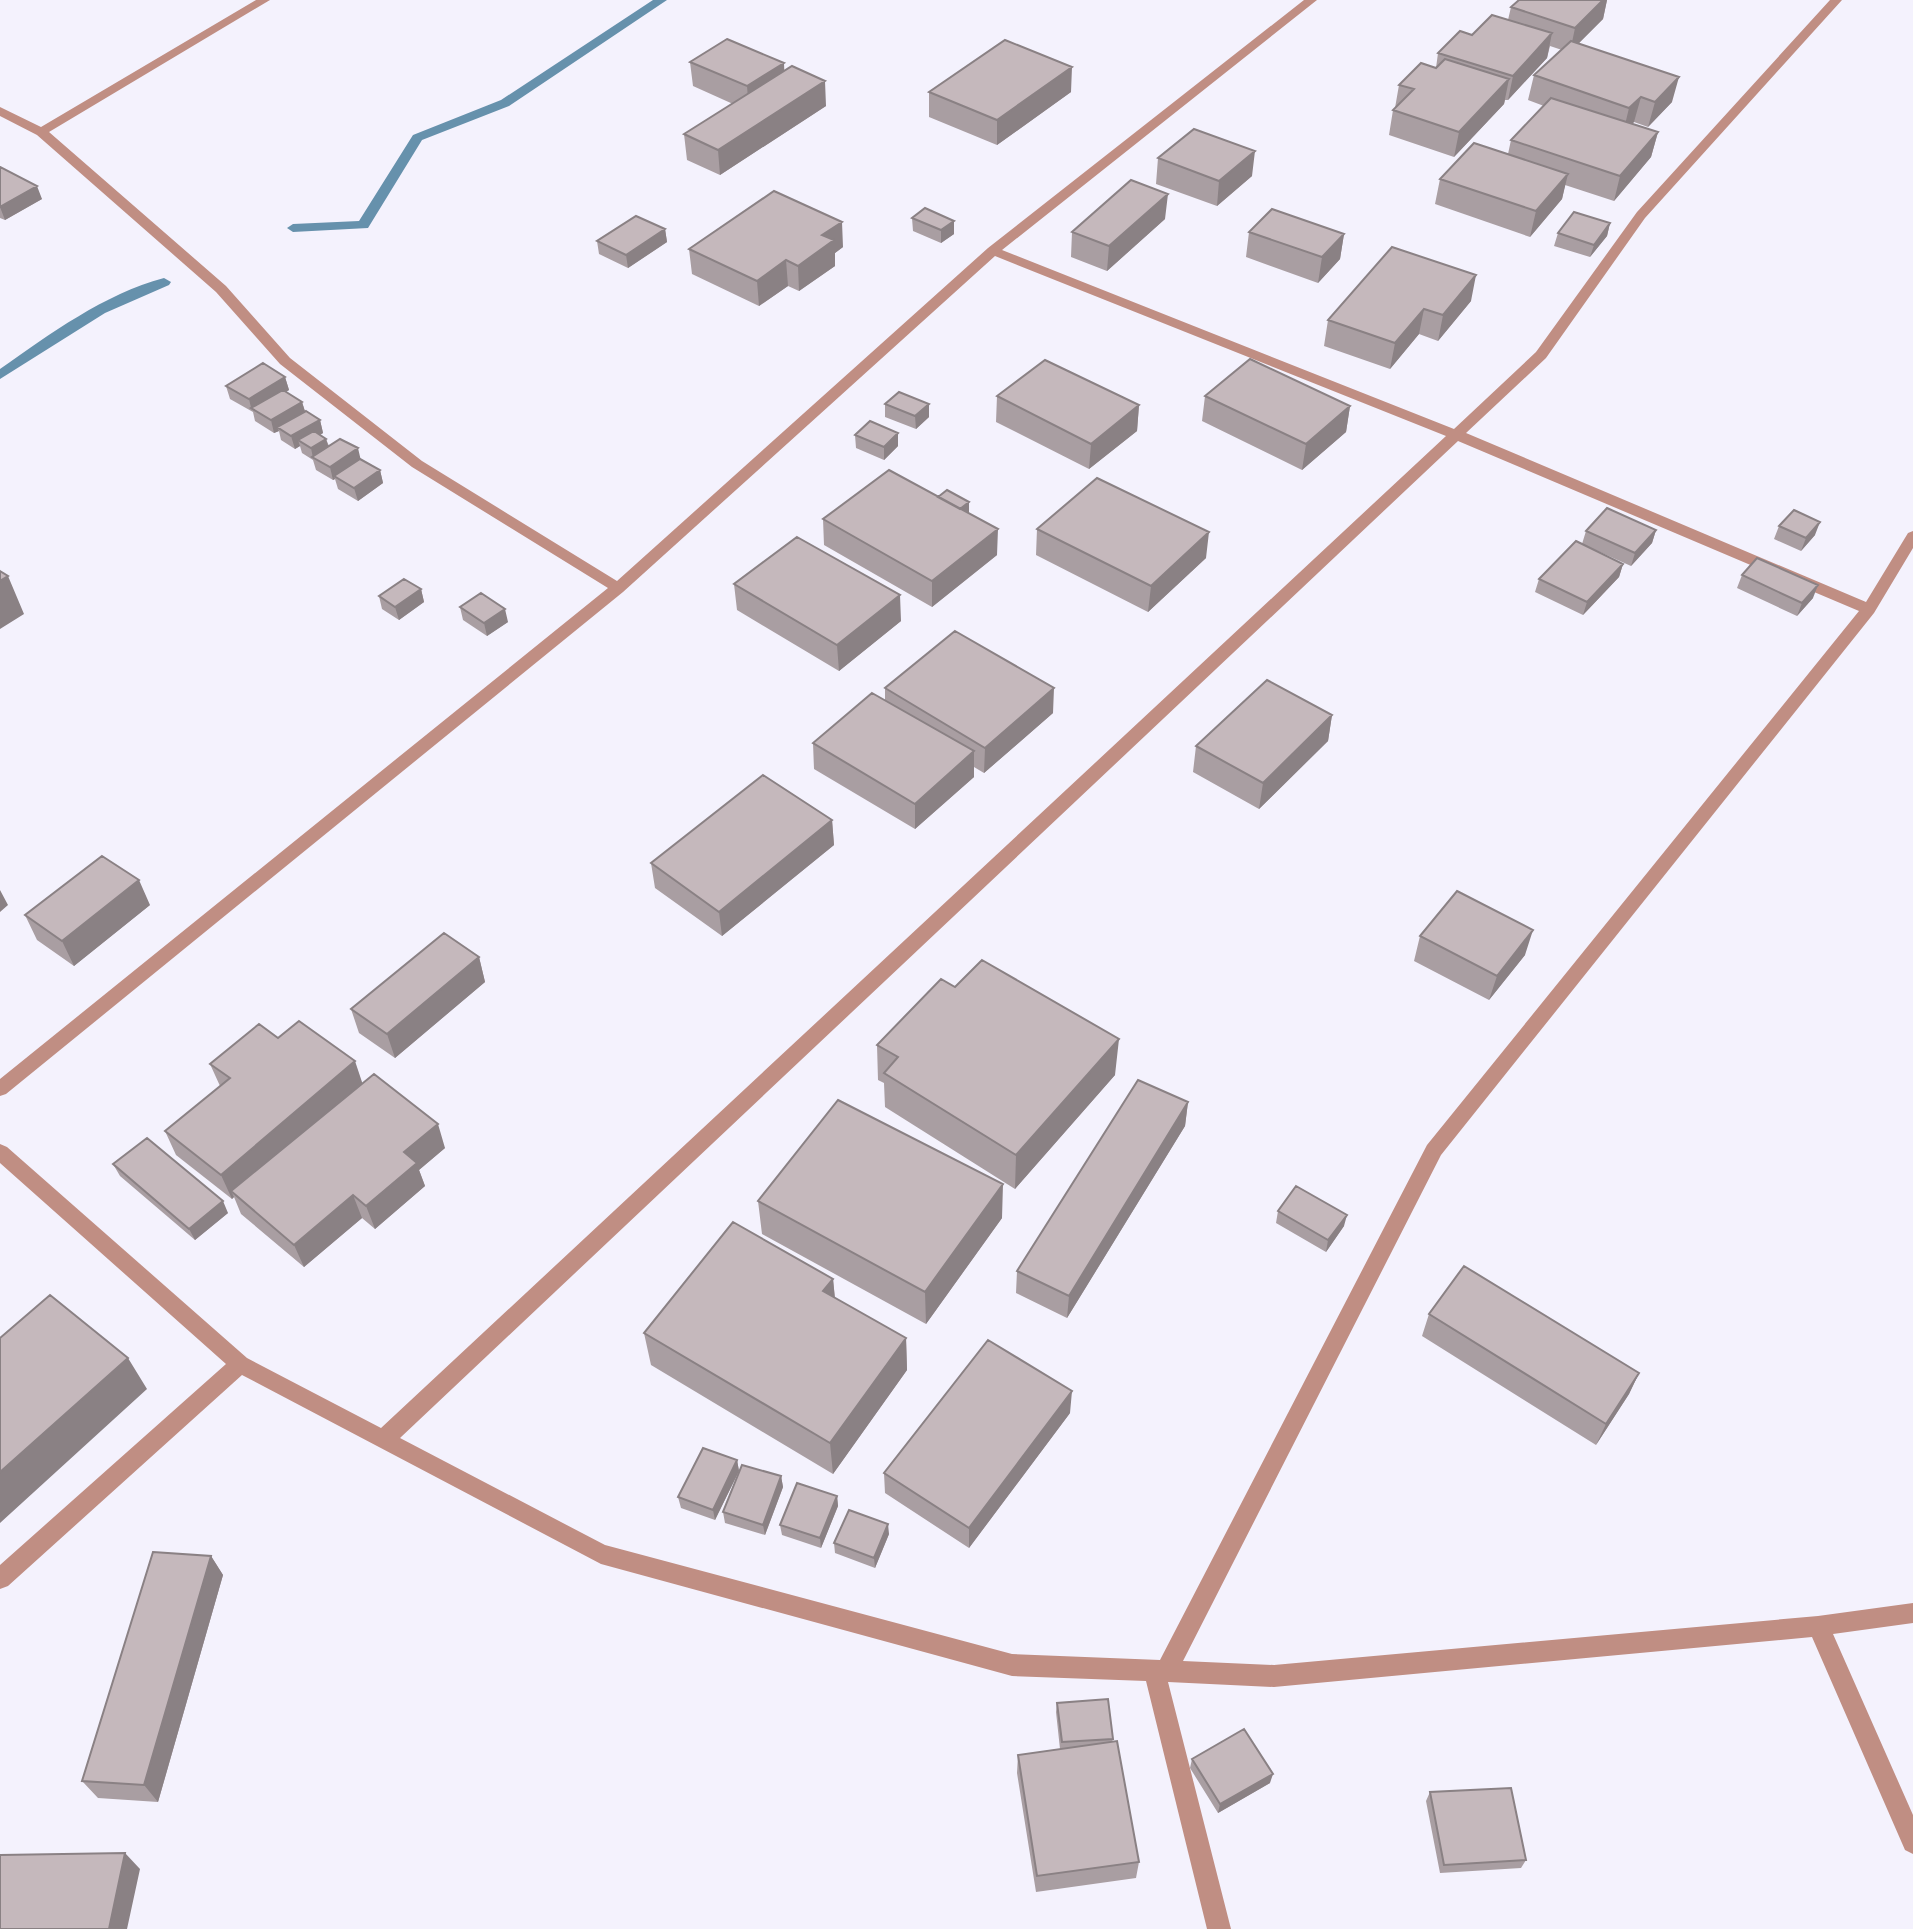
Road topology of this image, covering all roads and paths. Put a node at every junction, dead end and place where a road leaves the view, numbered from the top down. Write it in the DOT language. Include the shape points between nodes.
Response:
graph roads {
  1 [pos="264,0"];
  2 [pos="1311,0"];
  3 [pos="1836,0"];
  4 [pos="0,111"];
  5 [pos="41,132"];
  6 [pos="993,251"];
  7 [pos="1455,434"];
  8 [pos="1913,536"];
  9 [pos="618,588"];
  10 [pos="1869,609"];
  11 [pos="0,1089"];
  12 [pos="0,1152"];
  13 [pos="240,1364"];
  14 [pos="384,1439"];
  15 [pos="0,1579"];
  16 [pos="1913,1613"];
  17 [pos="1818,1626"];
  18 [pos="1160,1672"];
  19 [pos="1913,1842"];
  20 [pos="1219,1929"];
  1 -- 5 [label="street"];
  2 -- 6 [label="street"];
  3 -- 7 [label="street" via="1641,215 1541,355"];
  4 -- 5 [label="street"];
  5 -- 9 [label="street" via="221,289 285,361 417,464"];
  6 -- 7 [label="street"];
  6 -- 9 [label="street"];
  7 -- 10 [label="street"];
  7 -- 14 [label="street"];
  8 -- 10 [label="street"];
  9 -- 11 [label="street"];
  10 -- 18 [label="street" via="1434,1150"];
  12 -- 13 [label="street"];
  13 -- 14 [label="street"];
  13 -- 15 [label="street"];
  14 -- 18 [label="street" via="601,1554 1012,1665"];
  16 -- 17 [label="street"];
  17 -- 18 [label="street" via="1273,1676"];
  17 -- 19 [label="street"];
  18 -- 20 [label="street"];
}
